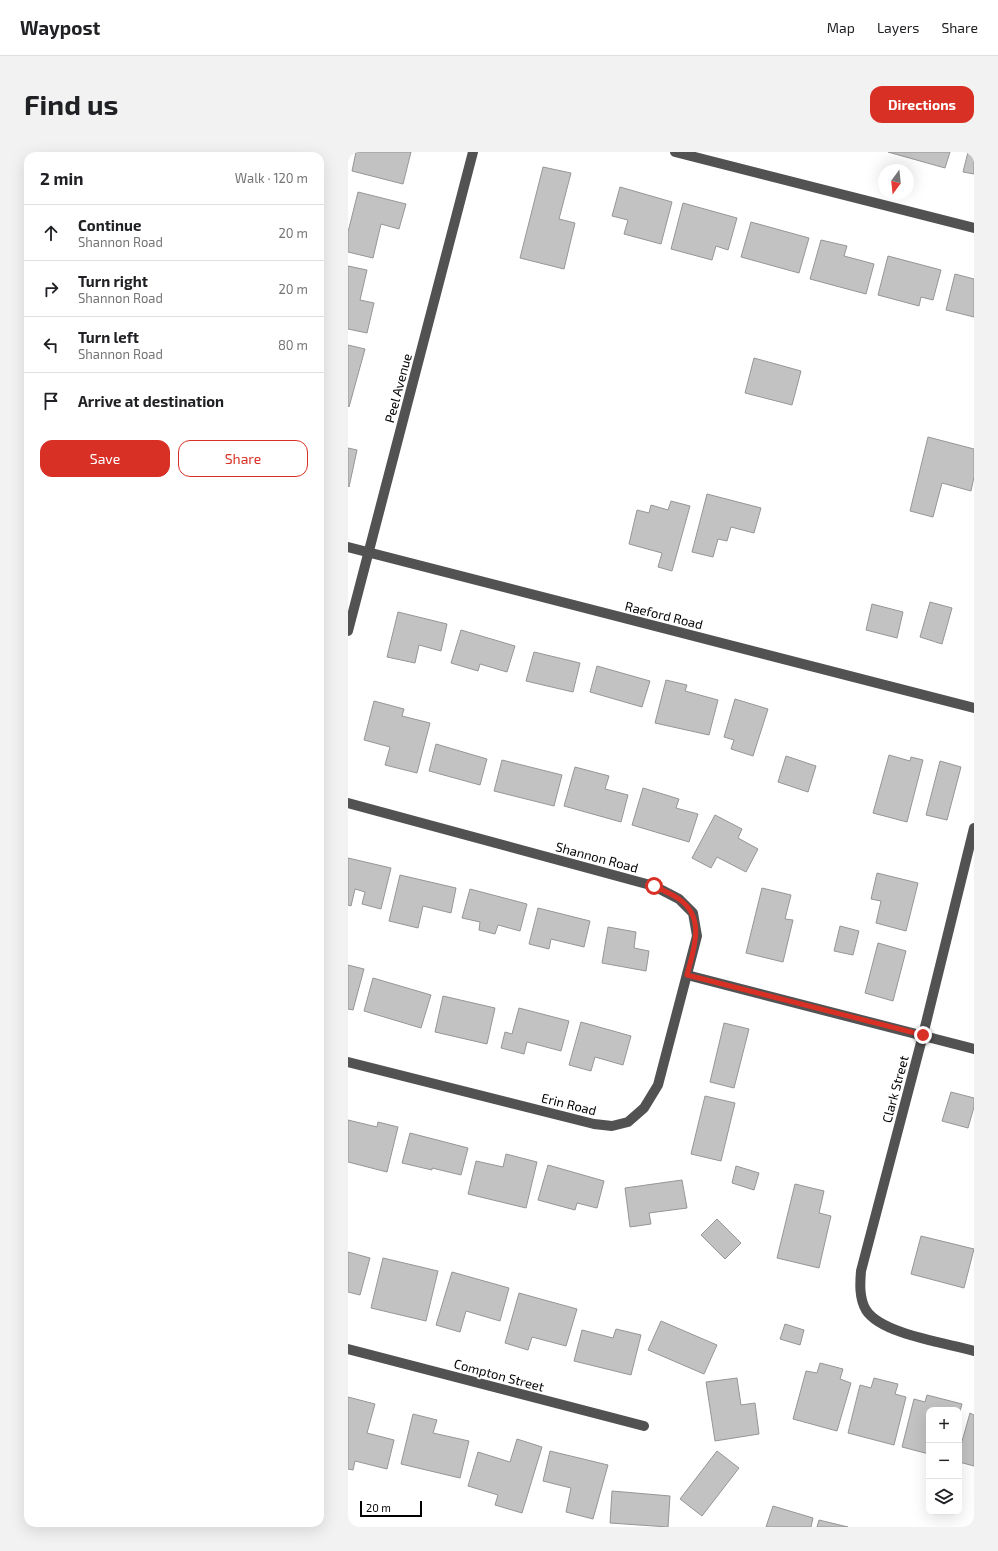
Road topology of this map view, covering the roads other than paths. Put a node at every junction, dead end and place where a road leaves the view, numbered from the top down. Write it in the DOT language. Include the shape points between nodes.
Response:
graph roads {
  1 [pos="473,152"];
  2 [pos="676,152"];
  3 [pos="974,228"];
  4 [pos="348,547"];
  5 [pos="368,552"];
  6 [pos="348,631"];
  7 [pos="974,708"];
  8 [pos="348,804"];
  9 [pos="974,828"];
  10 [pos="687,975"];
  11 [pos="923,1035"];
  12 [pos="974,1049"];
  13 [pos="348,1062"];
  14 [pos="348,1349"];
  15 [pos="974,1351"];
  16 [pos="644,1426"];
  1 -- 5 [label="street, Peel Avenue"];
  2 -- 3 [label="street"];
  4 -- 5 [label="street, Raeford Road"];
  5 -- 6 [label="street, Peel Avenue"];
  5 -- 7 [label="street, Raeford Road"];
  8 -- 10 [label="street, Shannon Road" via="654,886 679,899 693,913 697,936"];
  9 -- 11 [label="street, Clark Street"];
  10 -- 11 [label="street"];
  10 -- 13 [label="street, Erin Road" via="658,1085 644,1108 628,1122 612,1126 594,1124"];
  11 -- 12 [label="street"];
  11 -- 15 [label="street, Clark Street" via="861,1271 860,1289 866,1309 889,1329"];
  14 -- 16 [label="street, Compton Street"];
}
